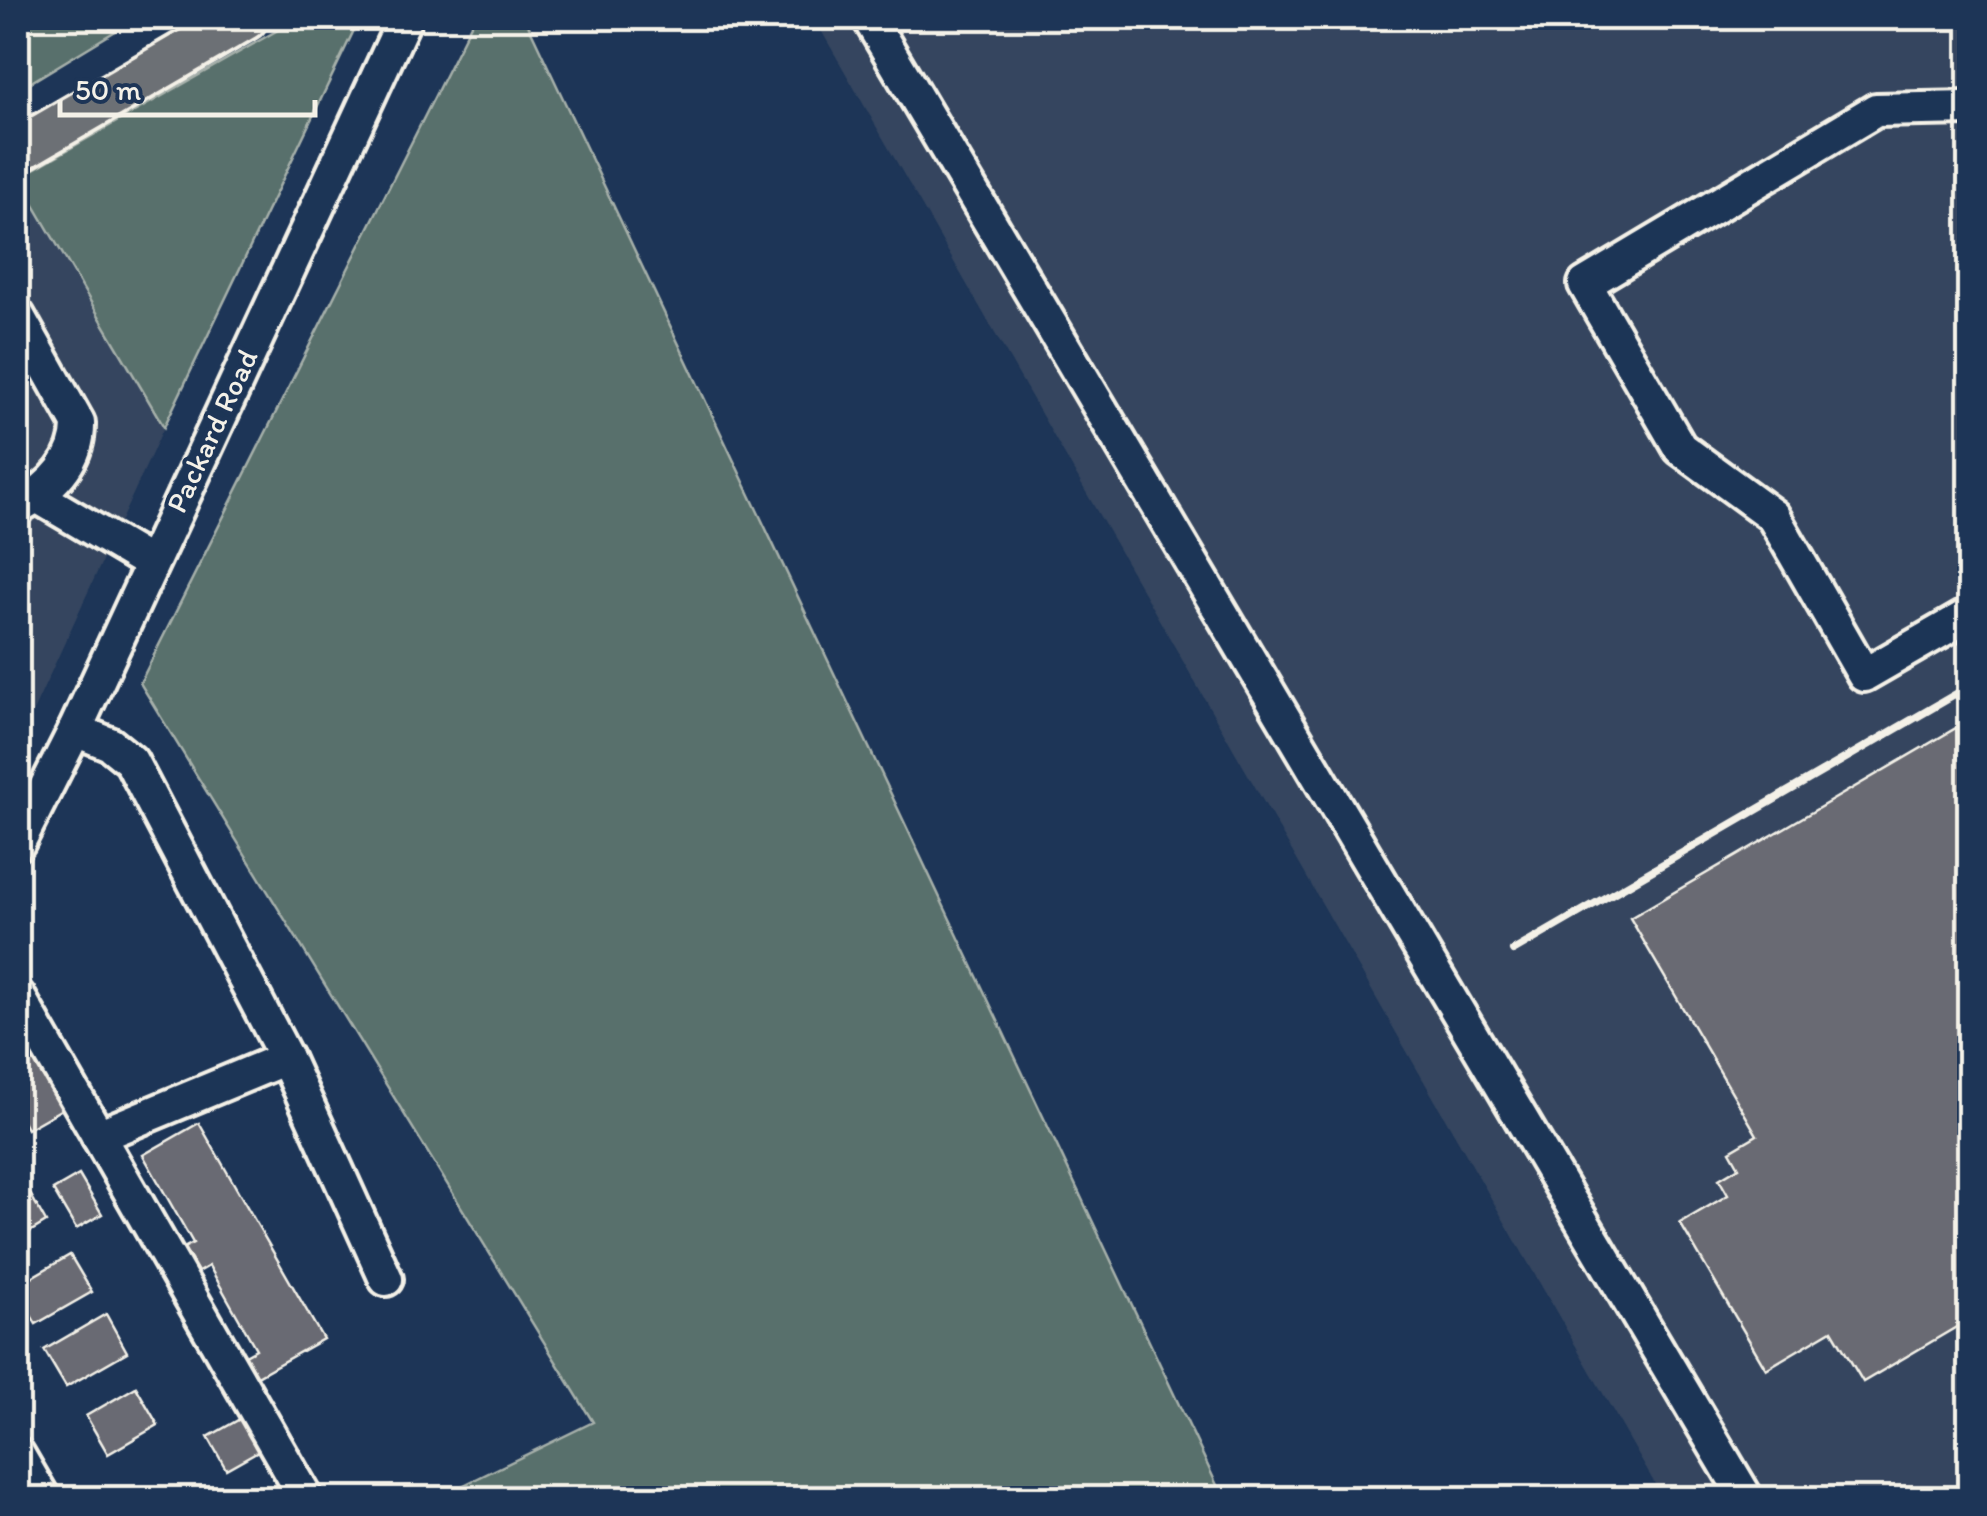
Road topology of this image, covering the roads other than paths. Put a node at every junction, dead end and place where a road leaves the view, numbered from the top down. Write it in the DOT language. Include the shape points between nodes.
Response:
graph roads {
  1 [pos="245,18"];
  2 [pos="405,18"];
  3 [pos="869,18"];
  4 [pos="1970,108"];
  5 [pos="18,150"];
  6 [pos="18,316"];
  7 [pos="27,501"];
  8 [pos="150,564"];
  9 [pos="1970,614"];
  10 [pos="75,730"];
  11 [pos="19,832"];
  12 [pos="18,996"];
  13 [pos="286,1058"];
  14 [pos="98,1136"];
  15 [pos="386,1278"];
  16 [pos="18,1455"];
  17 [pos="43,1498"];
  18 [pos="306,1498"];
  19 [pos="1746,1498"];
  1 -- 5 [label="main road"];
  2 -- 8 [label="street, Packard Road"];
  3 -- 19 [label="street"];
  4 -- 9 [label="street" via="1876,110 1585,284 1680,448 1773,516 1864,675"];
  6 -- 7 [label="street" via="78,423 66,467"];
  7 -- 8 [label="street"];
  8 -- 10 [label="street, Packard Road"];
  10 -- 11 [label="street, Packard Road"];
  10 -- 13 [label="street" via="131,761"];
  12 -- 14 [label="street"];
  13 -- 14 [label="street"];
  13 -- 15 [label="street"];
  14 -- 18 [label="street"];
  16 -- 17 [label="street"];
}
